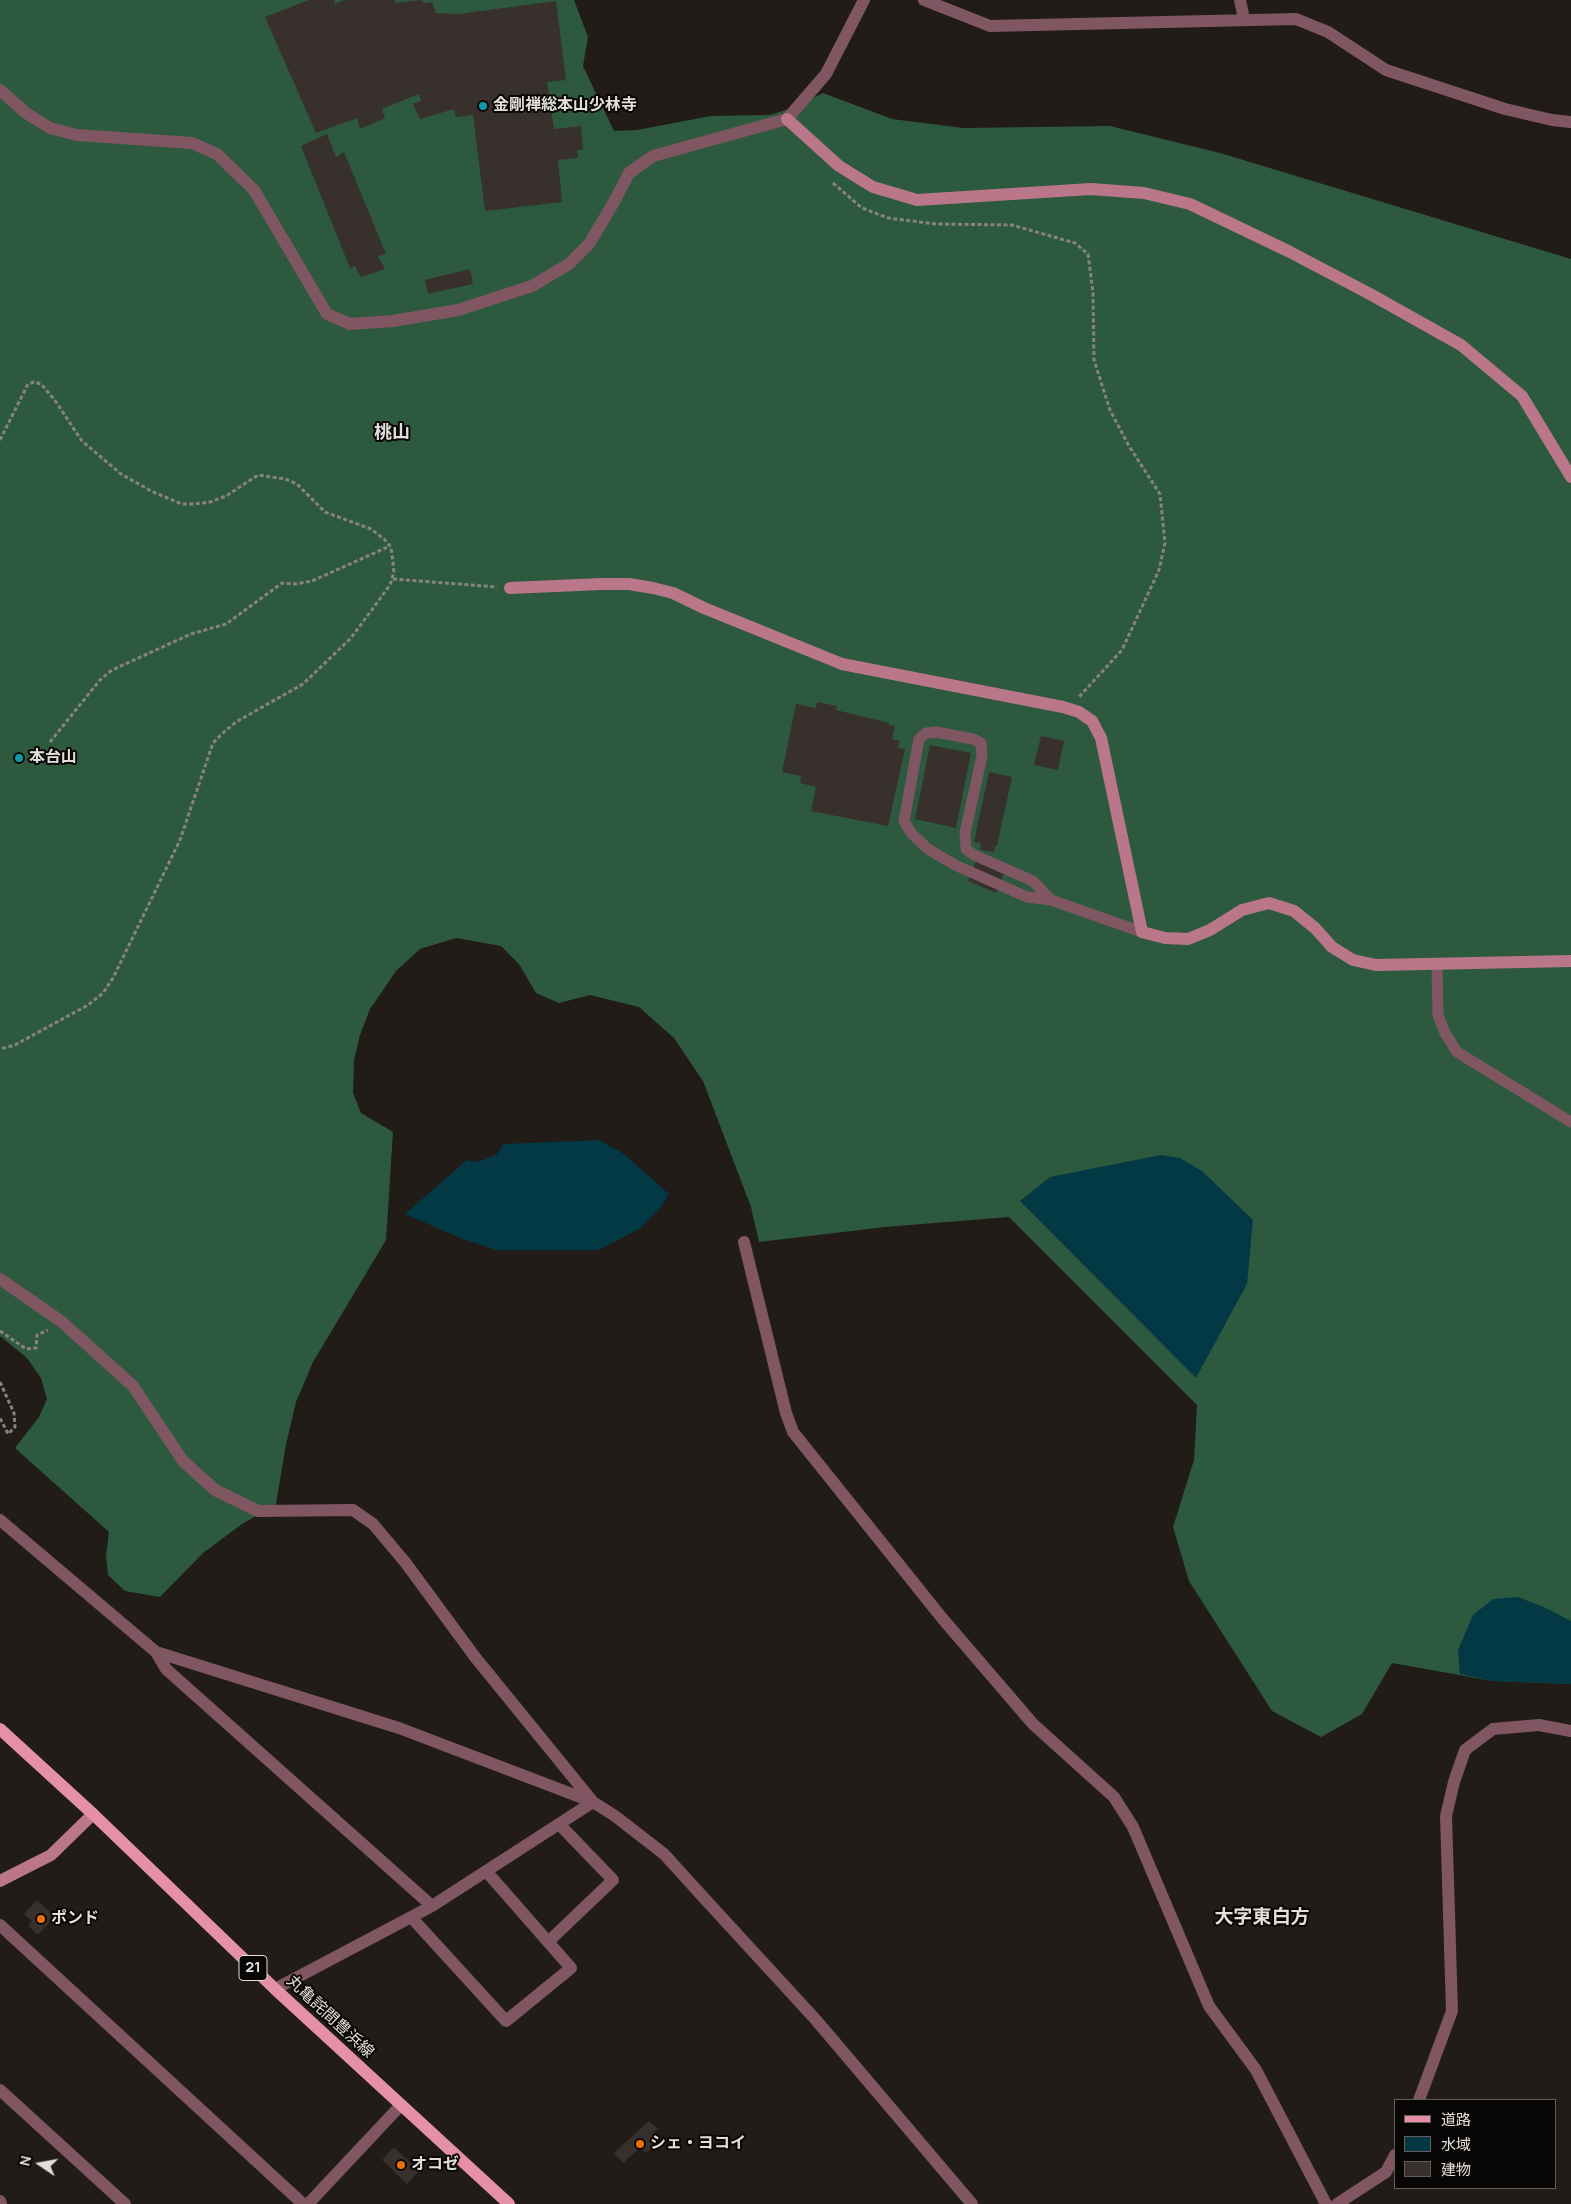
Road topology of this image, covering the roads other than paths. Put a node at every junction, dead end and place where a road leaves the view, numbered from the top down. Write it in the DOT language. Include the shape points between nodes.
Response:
graph roads {
  1 [pos="864,0"];
  2 [pos="924,0"];
  3 [pos="1240,0"];
  4 [pos="1244,19"];
  5 [pos="1,90"];
  6 [pos="788,118"];
  7 [pos="1571,122"];
  8 [pos="1571,477"];
  9 [pos="510,588"];
  10 [pos="1051,900"];
  11 [pos="1142,932"];
  12 [pos="1571,961"];
  13 [pos="1437,964"];
  14 [pos="1571,1122"];
  15 [pos="744,1242"];
  16 [pos="0,1279"];
  17 [pos="0,1520"];
  18 [pos="156,1652"];
  19 [pos="0,1729"];
  20 [pos="1571,1731"];
  21 [pos="593,1802"];
  22 [pos="93,1814"];
  23 [pos="559,1824"];
  24 [pos="486,1871"];
  25 [pos="0,1880"];
  26 [pos="432,1906"];
  27 [pos="411,1917"];
  28 [pos="0,1925"];
  29 [pos="548,1942"];
  30 [pos="274,1989"];
  31 [pos="0,2090"];
  32 [pos="1419,2099"];
  33 [pos="401,2105"];
  34 [pos="1394,2157"];
  35 [pos="124,2204"];
  36 [pos="303,2204"];
  37 [pos="308,2204"];
  38 [pos="509,2204"];
  39 [pos="972,2204"];
  40 [pos="1326,2204"];
  41 [pos="1337,2204"];
  1 -- 6 [label="street" via="826,74"];
  2 -- 4 [label="street" via="990,26"];
  3 -- 4 [label="street"];
  4 -- 7 [label="street" via="1296,19 1328,32 1386,70 1505,110"];
  5 -- 6 [label="street" via="26,113 50,128 77,135 192,144 218,154 254,190 327,314 350,324 393,321 458,310 532,286 569,264 589,244 629,173 653,156"];
  6 -- 8 [label="street" via="839,166 873,187 917,200 1091,189 1144,193 1190,204 1288,251 1461,345 1522,396"];
  9 -- 11 [label="street" via="601,584 653,588 673,593 842,664 1079,712 1092,721 1101,738"];
  10 -- 10 [label="lane" via="1027,897 955,865 928,849 911,833 904,821 918,739 926,733 936,732 981,743 982,756 965,833 966,849 1033,881"];
  10 -- 11 [label="lane"];
  11 -- 13 [label="street" via="1188,939 1242,910 1269,904 1294,910 1332,947 1353,960 1376,965"];
  12 -- 13 [label="street"];
  13 -- 14 [label="lane" via="1438,1015 1457,1052"];
  15 -- 40 [label="street" via="793,1432 942,1618 1034,1724 1114,1797 1133,1827 1208,2006 1256,2070"];
  16 -- 21 [label="street" via="66,1326 133,1386 183,1461 215,1490 258,1511 353,1510 373,1524 475,1657"];
  17 -- 18 [label="street"];
  18 -- 21 [label="street" via="398,1728"];
  18 -- 26 [label="street" via="166,1668"];
  19 -- 22 [label="main road, 丸亀詫間豊浜線 / 21"];
  20 -- 32 [label="street" via="1539,1725 1494,1729 1465,1750 1446,1816 1452,2011"];
  21 -- 23 [label="street"];
  21 -- 39 [label="street" via="671,1862 816,2020"];
  22 -- 25 [label="street" via="51,1855"];
  22 -- 30 [label="main road, 丸亀詫間豊浜線 / 21"];
  23 -- 24 [label="street"];
  23 -- 29 [label="street" via="613,1880"];
  24 -- 26 [label="street"];
  24 -- 29 [label="street"];
  26 -- 27 [label="street"];
  27 -- 29 [label="street" via="506,2021 571,1968"];
  27 -- 30 [label="street"];
  28 -- 36 [label="street"];
  30 -- 33 [label="main road, 丸亀詫間豊浜線 / 21"];
  31 -- 35 [label="street"];
  33 -- 37 [label="street"];
  33 -- 38 [label="main road, 丸亀詫間豊浜線 / 21"];
  34 -- 41 [label="street" via="1386,2172"];
}
